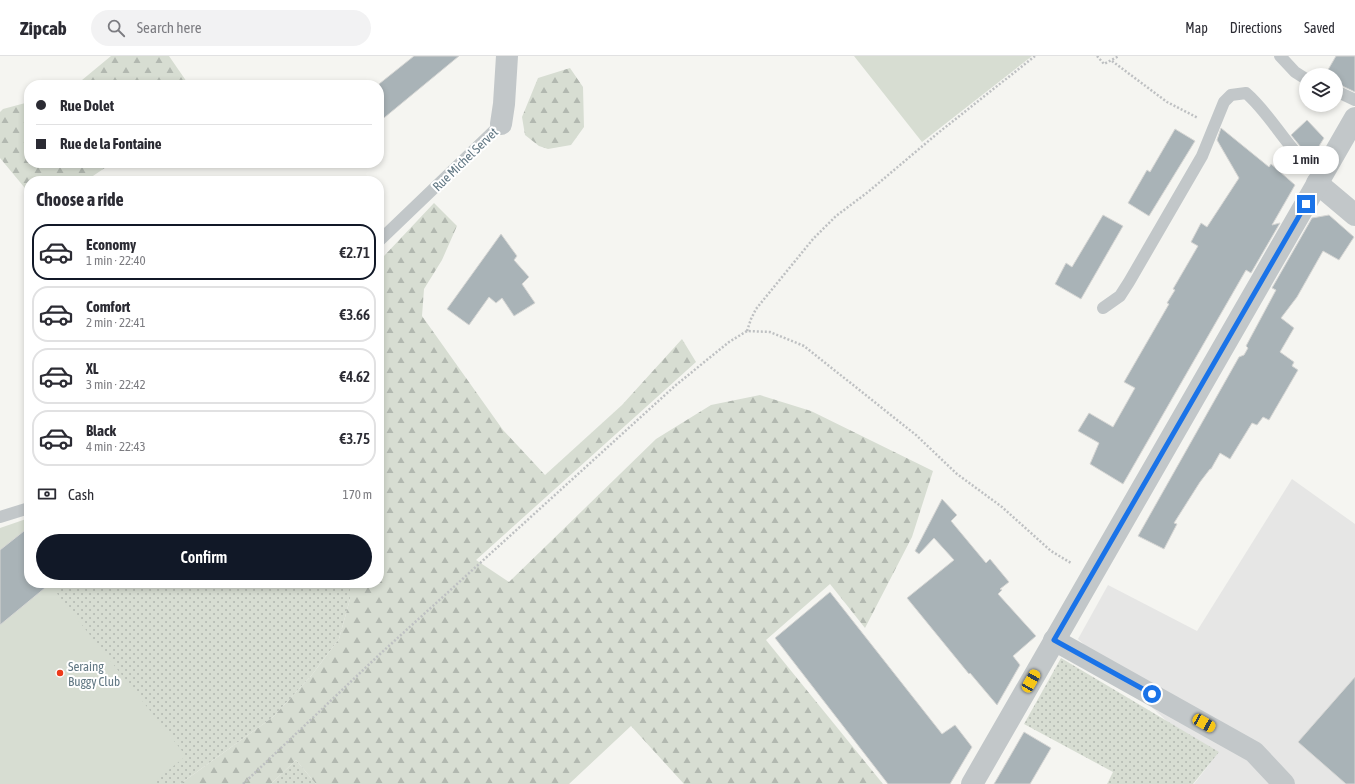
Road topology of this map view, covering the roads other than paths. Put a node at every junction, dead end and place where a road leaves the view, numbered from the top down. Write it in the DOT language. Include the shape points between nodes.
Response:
graph roads {
  1 [pos="507,56"];
  2 [pos="1280,56"];
  3 [pos="1299,75"];
  4 [pos="1343,94"];
  5 [pos="1355,100"];
  6 [pos="1355,118"];
  7 [pos="501,124"];
  8 [pos="1320,179"];
  9 [pos="1355,215"];
  10 [pos="384,236"];
  11 [pos="1103,308"];
  12 [pos="24,510"];
  13 [pos="0,517"];
  14 [pos="1054,640"];
  15 [pos="972,784"];
  16 [pos="1284,784"];
  1 -- 7 [label="street, Rue Michel Servet"];
  2 -- 3 [label="lane"];
  4 -- 5 [label="lane"];
  6 -- 8 [label="street"];
  7 -- 10 [label="lane, Rue Michel Servet"];
  8 -- 9 [label="street"];
  8 -- 11 [label="lane" via="1246,93 1230,95 1224,102 1196,167 1129,282 1120,296"];
  8 -- 14 [label="street"];
  12 -- 13 [label="lane"];
  14 -- 15 [label="street"];
  14 -- 16 [label="street" via="1254,752"];
}
